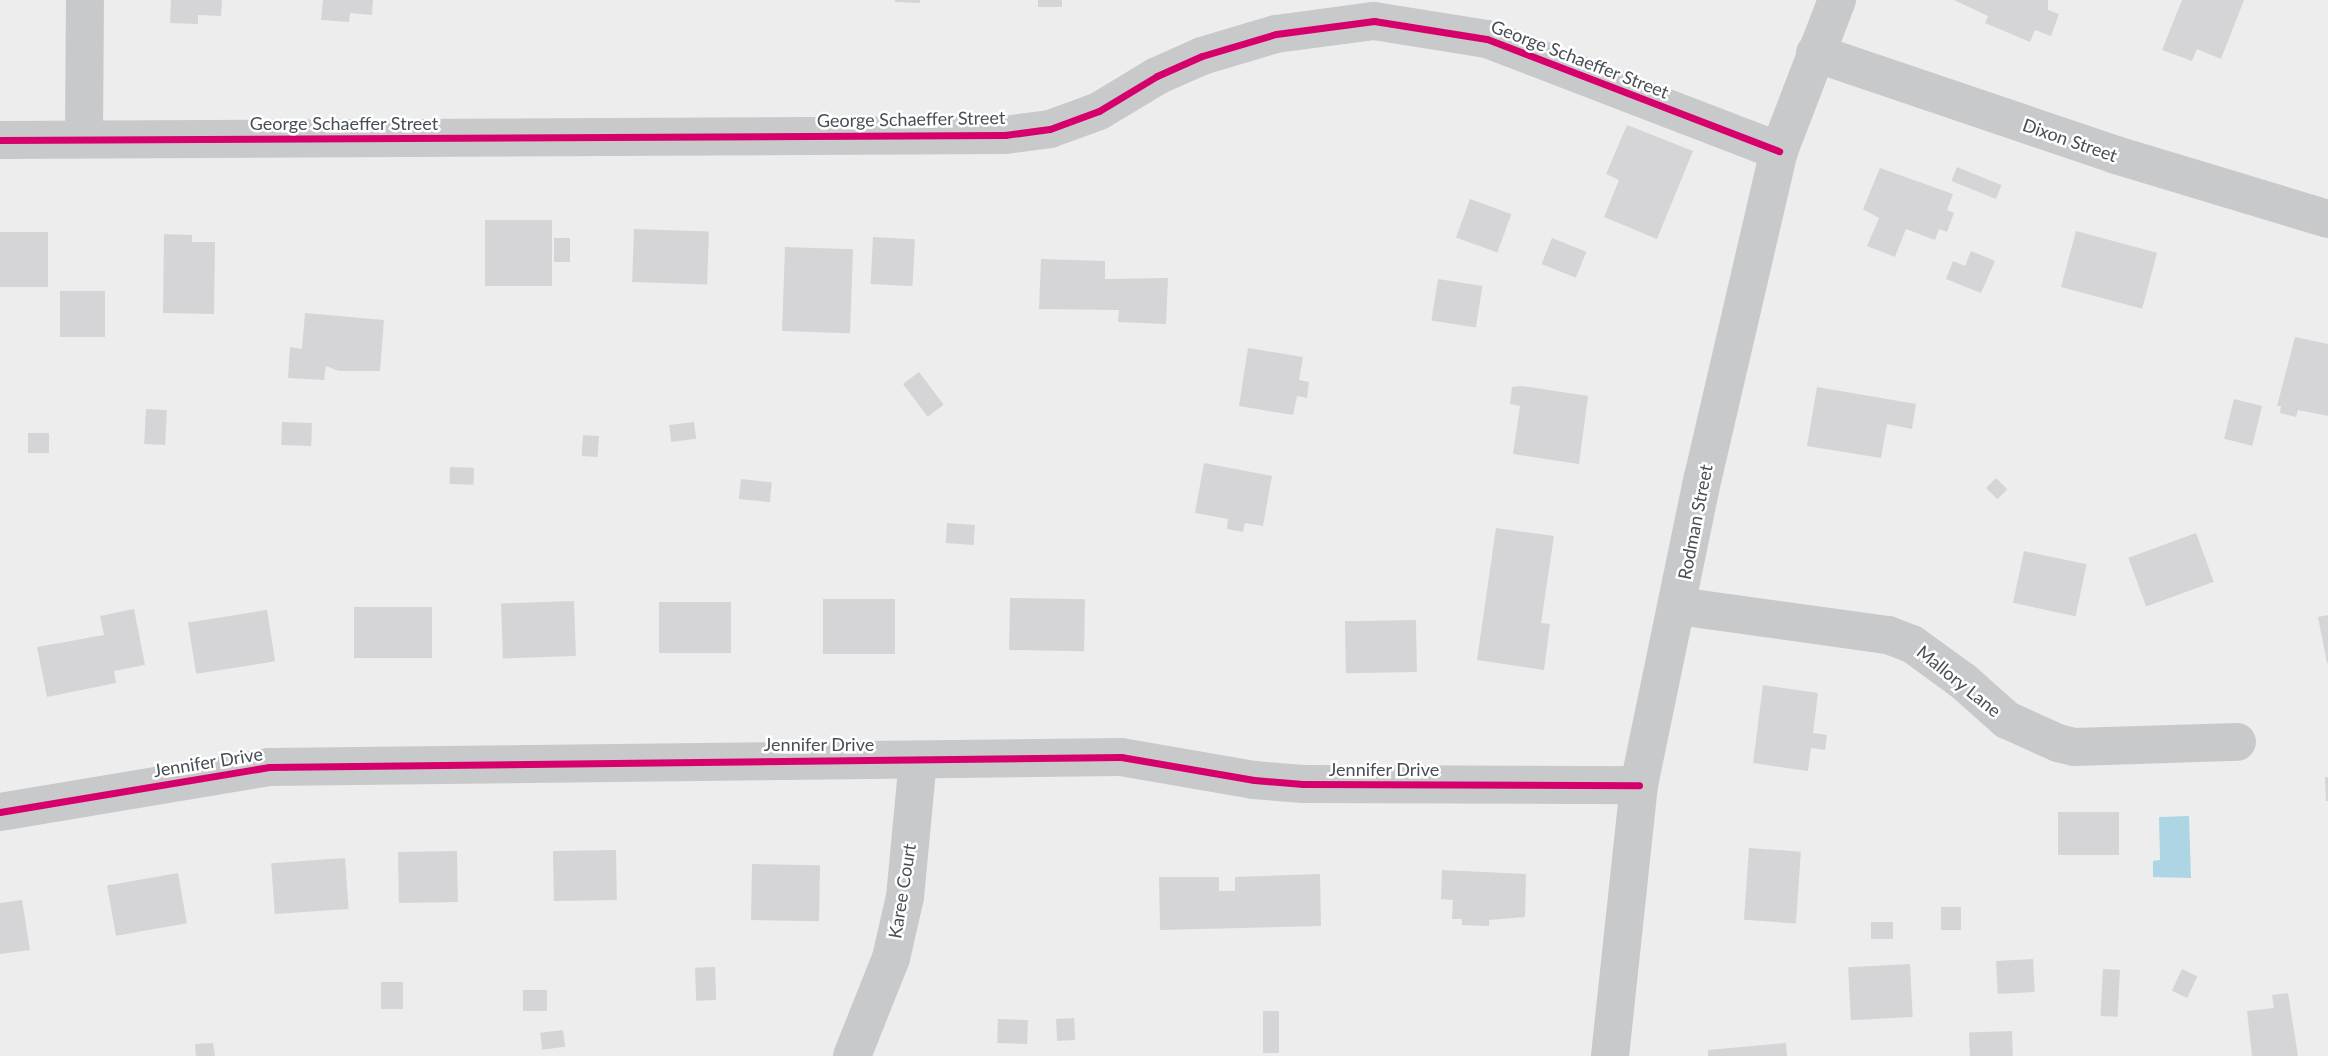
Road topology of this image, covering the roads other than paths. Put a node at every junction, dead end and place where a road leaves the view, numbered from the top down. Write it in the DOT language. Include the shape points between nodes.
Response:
graph roads {
  1 [pos="85,0"];
  2 [pos="1837,0"];
  3 [pos="1815,53"];
  4 [pos="84,138"];
  5 [pos="0,140"];
  6 [pos="1779,151"];
  7 [pos="2328,219"];
  8 [pos="1678,607"];
  9 [pos="2237,742"];
  10 [pos="918,760"];
  11 [pos="1639,785"];
  12 [pos="0,812"];
  13 [pos="852,1056"];
  14 [pos="1610,1056"];
  1 -- 4 [label="street"];
  2 -- 3 [label="street, Rodman Street"];
  3 -- 6 [label="street, Rodman Street"];
  3 -- 7 [label="street, Dixon Street" via="2116,155"];
  4 -- 5 [label="street, George Schaeffer Street"];
  4 -- 6 [label="street, George Schaeffer Street" via="1005,135 1050,129 1099,111 1157,76 1202,56 1276,34 1374,21 1487,39"];
  6 -- 8 [label="street, Rodman Street" via="1703,477"];
  8 -- 9 [label="street, Mallory Lane" via="1900,639 1928,653 2007,720 2059,743 2101,747"];
  8 -- 11 [label="street, Rodman Street"];
  10 -- 11 [label="street, Jennifer Drive" via="1121,757 1303,784"];
  10 -- 12 [label="street, Jennifer Drive" via="269,767"];
  10 -- 13 [label="street, Karee Court" via="905,897 891,958"];
  11 -- 14 [label="street, Rodman Street"];
}
